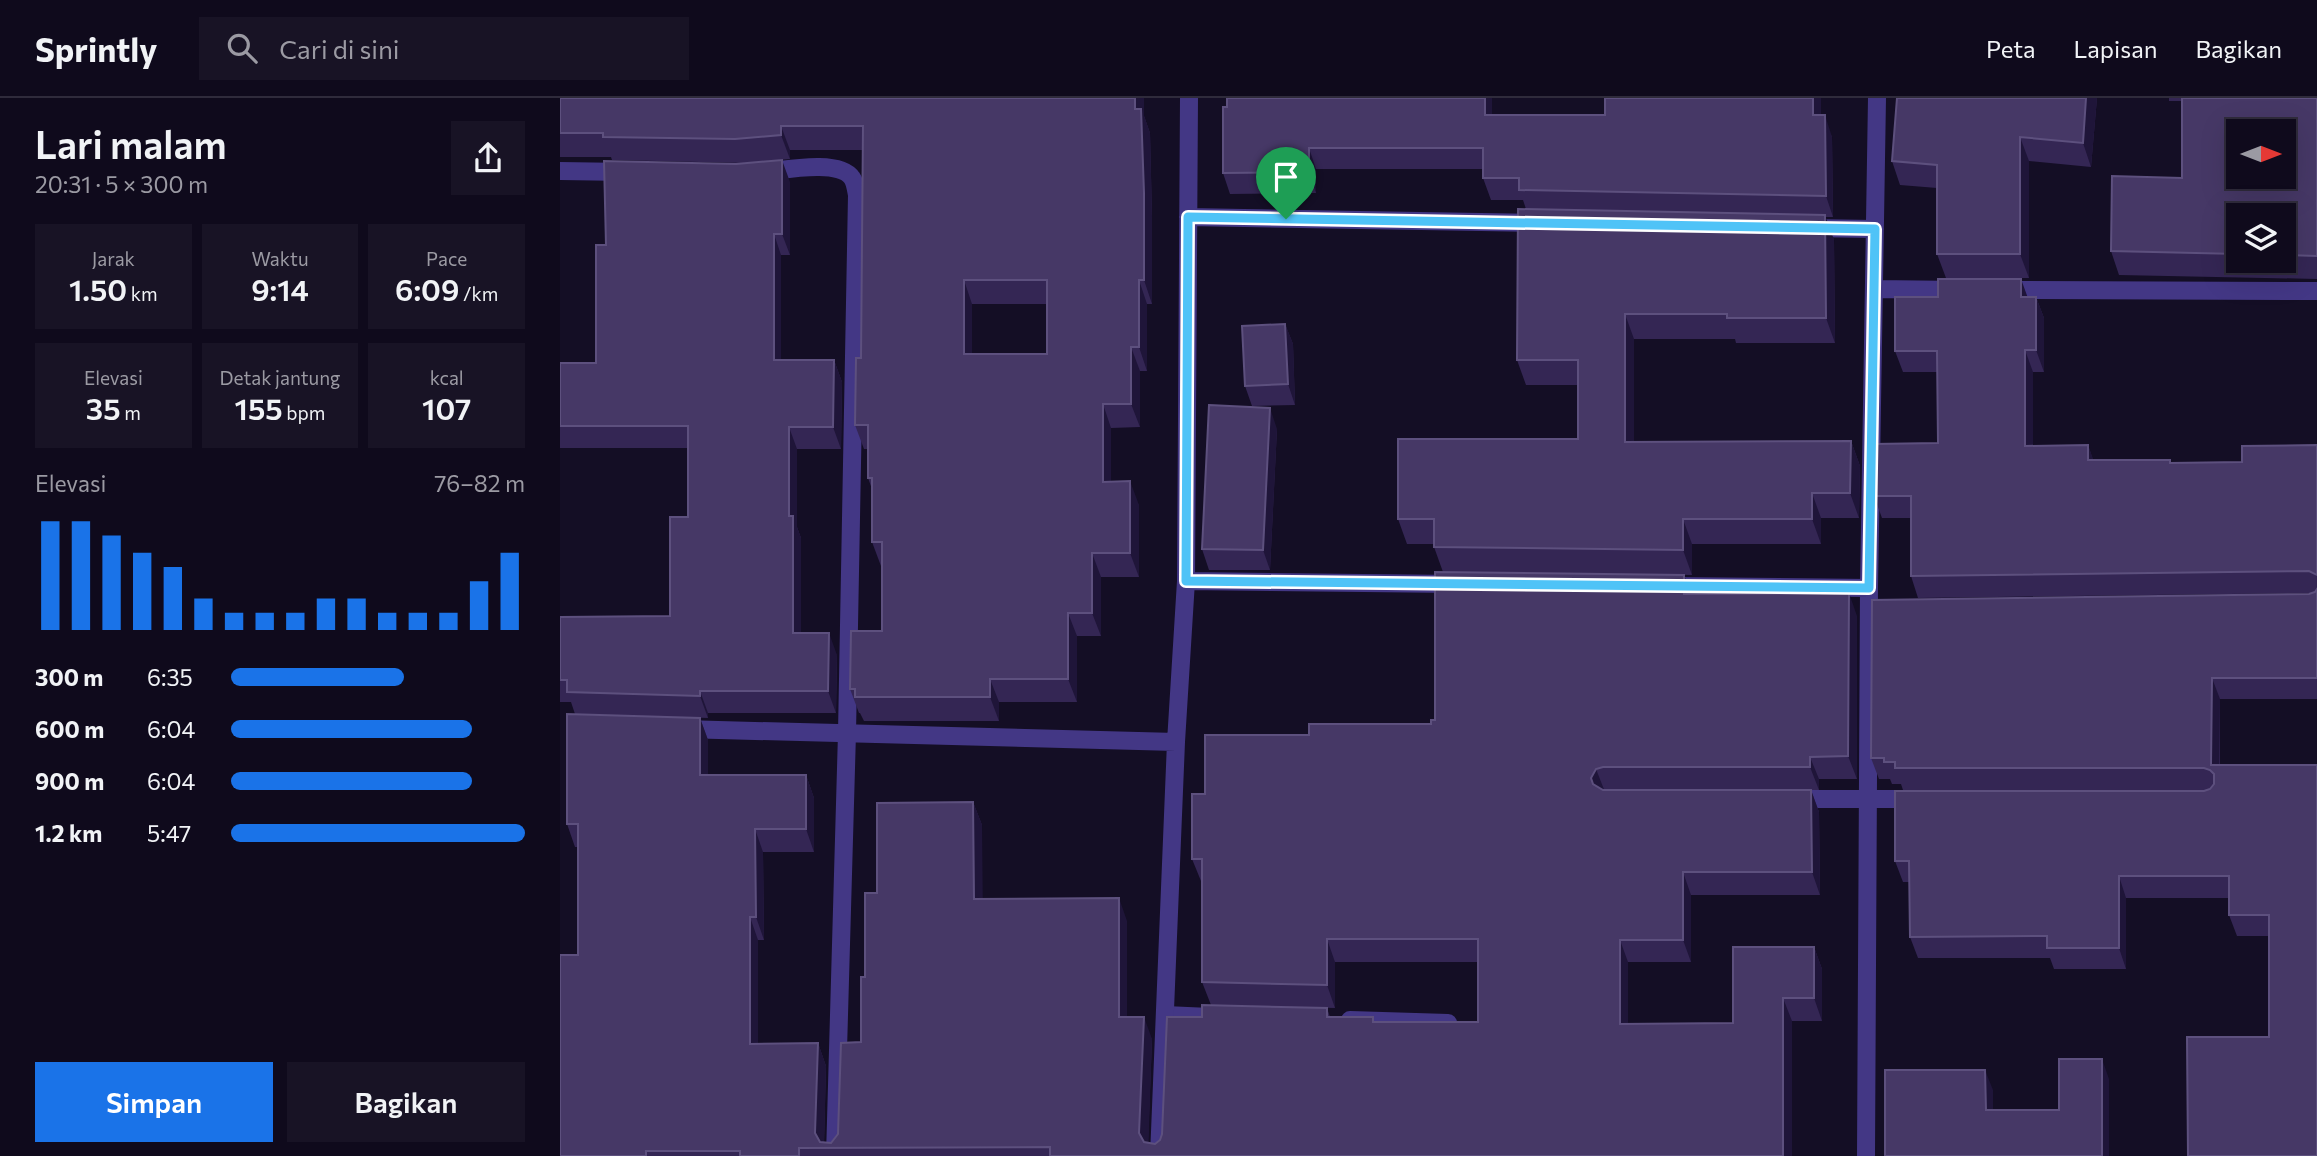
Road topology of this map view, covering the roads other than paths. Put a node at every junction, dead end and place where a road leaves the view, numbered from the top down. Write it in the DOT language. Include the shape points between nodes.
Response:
graph roads {
  1 [pos="1189,98"];
  2 [pos="1877,98"];
  3 [pos="560,171"];
  4 [pos="639,172"];
  5 [pos="744,174"];
  6 [pos="1188,217"];
  7 [pos="1559,224"];
  8 [pos="1792,228"];
  9 [pos="1875,229"];
  10 [pos="1875,289"];
  11 [pos="2317,291"];
  12 [pos="1186,581"];
  13 [pos="1479,584"];
  14 [pos="1646,586"];
  15 [pos="1869,588"];
  16 [pos="669,728"];
  17 [pos="847,733"];
  18 [pos="1176,742"];
  19 [pos="1868,799"];
  20 [pos="1937,799"];
  21 [pos="1774,800"];
  22 [pos="1165,1015"];
  23 [pos="1228,1017"];
  24 [pos="1336,1020"];
  25 [pos="1458,1023"];
  26 [pos="835,1156"];
  27 [pos="1158,1156"];
  28 [pos="1867,1156"];
  1 -- 6 [label="street"];
  2 -- 9 [label="street"];
  3 -- 4 [label="street"];
  5 -- 17 [label="street" via="827,167 842,170 853,179 857,195"];
  6 -- 7 [label="street"];
  6 -- 12 [label="street"];
  8 -- 9 [label="street"];
  9 -- 10 [label="street"];
  10 -- 11 [label="street"];
  10 -- 15 [label="street"];
  12 -- 13 [label="street"];
  12 -- 18 [label="street"];
  14 -- 15 [label="street"];
  15 -- 19 [label="street" via="1876,610"];
  16 -- 17 [label="street"];
  17 -- 18 [label="street"];
  17 -- 26 [label="street"];
  18 -- 22 [label="street"];
  19 -- 20 [label="street"];
  19 -- 21 [label="street"];
  19 -- 28 [label="street"];
  22 -- 23 [label="street"];
  22 -- 27 [label="street"];
  24 -- 25 [label="street"];
}
